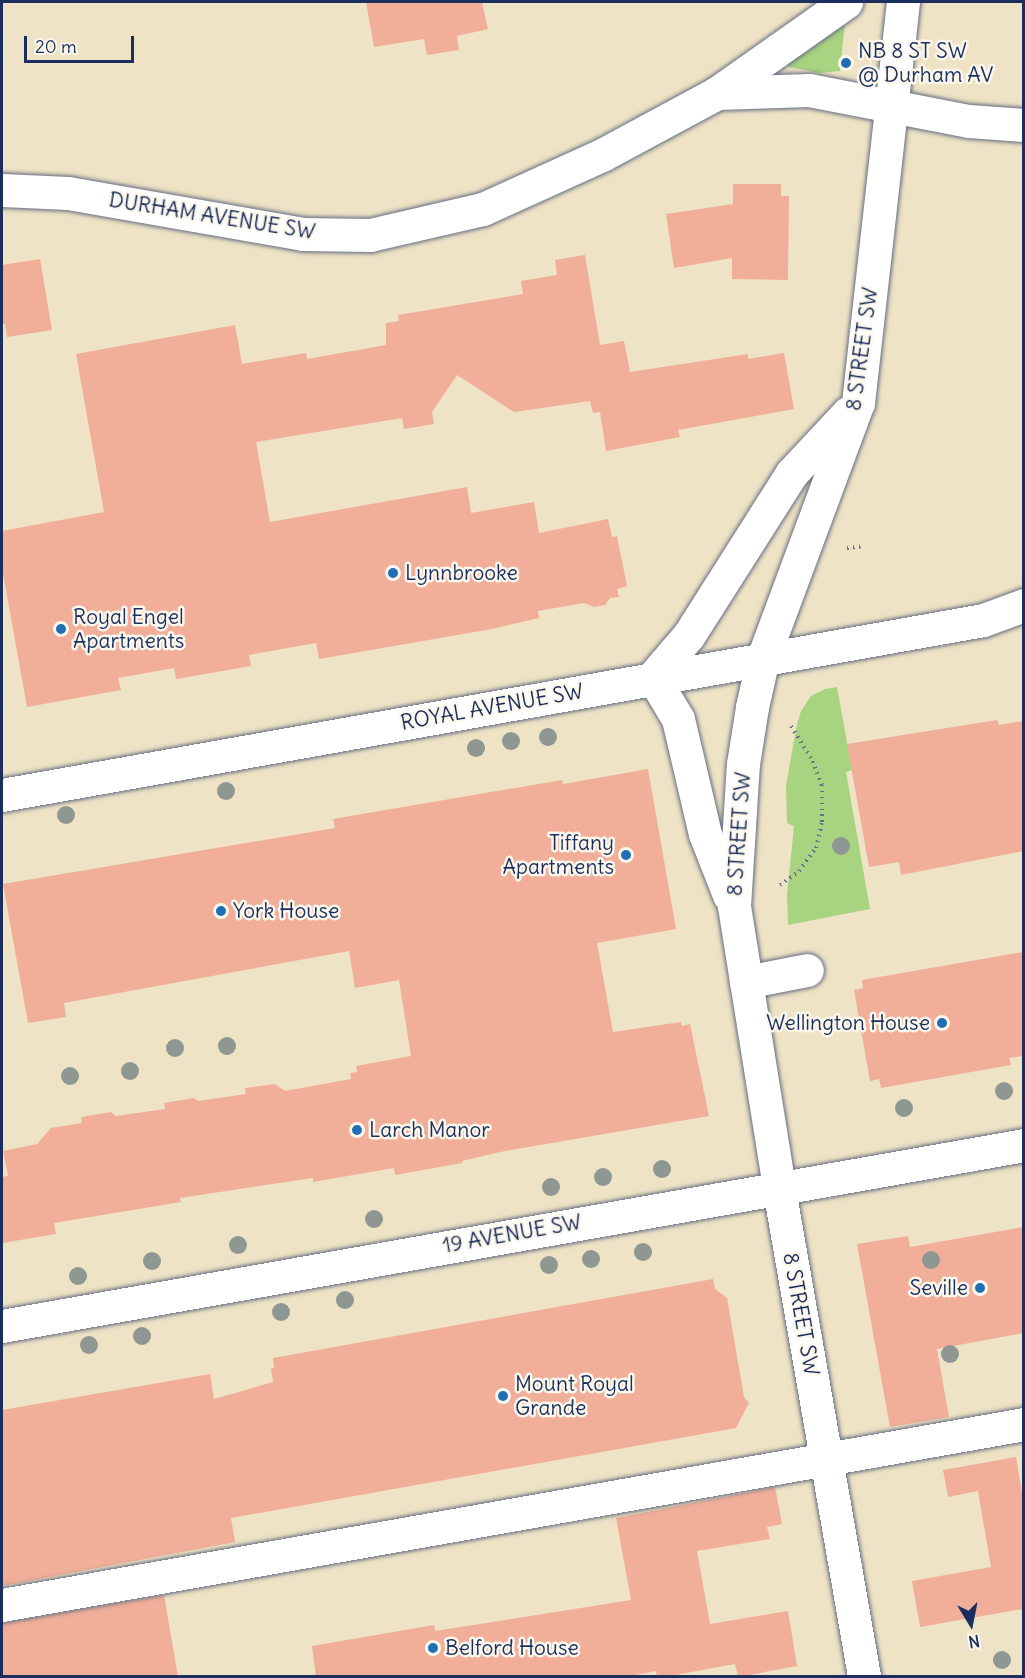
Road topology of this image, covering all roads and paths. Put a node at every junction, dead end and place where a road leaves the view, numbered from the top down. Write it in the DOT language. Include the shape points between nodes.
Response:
graph roads {
  1 [pos="846,2"];
  2 [pos="903,2"];
  3 [pos="717,93"];
  4 [pos="891,104"];
  5 [pos="1023,125"];
  6 [pos="2,190"];
  7 [pos="858,403"];
  8 [pos="865,546"];
  9 [pos="847,548"];
  10 [pos="1023,605"];
  11 [pos="983,620"];
  12 [pos="1023,624"];
  13 [pos="763,657"];
  14 [pos="653,677"];
  15 [pos="791,726"];
  16 [pos="2,795"];
  17 [pos="780,885"];
  18 [pos="734,906"];
  19 [pos="807,970"];
  20 [pos="746,982"];
  21 [pos="1023,1145"];
  22 [pos="779,1187"];
  23 [pos="2,1326"];
  24 [pos="1023,1424"];
  25 [pos="827,1458"];
  26 [pos="2,1605"];
  27 [pos="864,1677"];
  1 -- 3 [label="street, DURHAM AVENUE SW"];
  2 -- 4 [label="street, 8 STREET SW"];
  3 -- 4 [label="street, DURHAM AVENUE SW" via="809,90"];
  3 -- 6 [label="street, DURHAM AVENUE SW" via="602,155 483,209 370,235 303,234 68,193"];
  4 -- 5 [label="street, DURHAM AVENUE SW" via="969,121"];
  4 -- 7 [label="street, 8 STREET SW"];
  7 -- 13 [label="street, 8 STREET SW"];
  7 -- 14 [label="street" via="792,473 689,635"];
  8 -- 9 [label="path"];
  10 -- 11 [label="street, ROYAL AVENUE SW"];
  11 -- 12 [label="street, ROYAL AVENUE SW"];
  11 -- 13 [label="street, ROYAL AVENUE SW"];
  13 -- 14 [label="street, ROYAL AVENUE SW"];
  13 -- 18 [label="street, 8 STREET SW" via="743,764"];
  14 -- 16 [label="street, ROYAL AVENUE SW"];
  14 -- 18 [label="street" via="678,719 705,834"];
  15 -- 17 [label="path" via="822,785 822,822 816,848 799,871"];
  18 -- 20 [label="street, 8 STREET SW"];
  19 -- 20 [label="street"];
  20 -- 22 [label="street, 8 STREET SW"];
  21 -- 22 [label="street, 19 AVENUE SW"];
  22 -- 23 [label="street, 19 AVENUE SW"];
  22 -- 25 [label="street, 8 STREET SW"];
  24 -- 25 [label="street"];
  25 -- 26 [label="street"];
  25 -- 27 [label="street, 8 STREET SW"];
}
